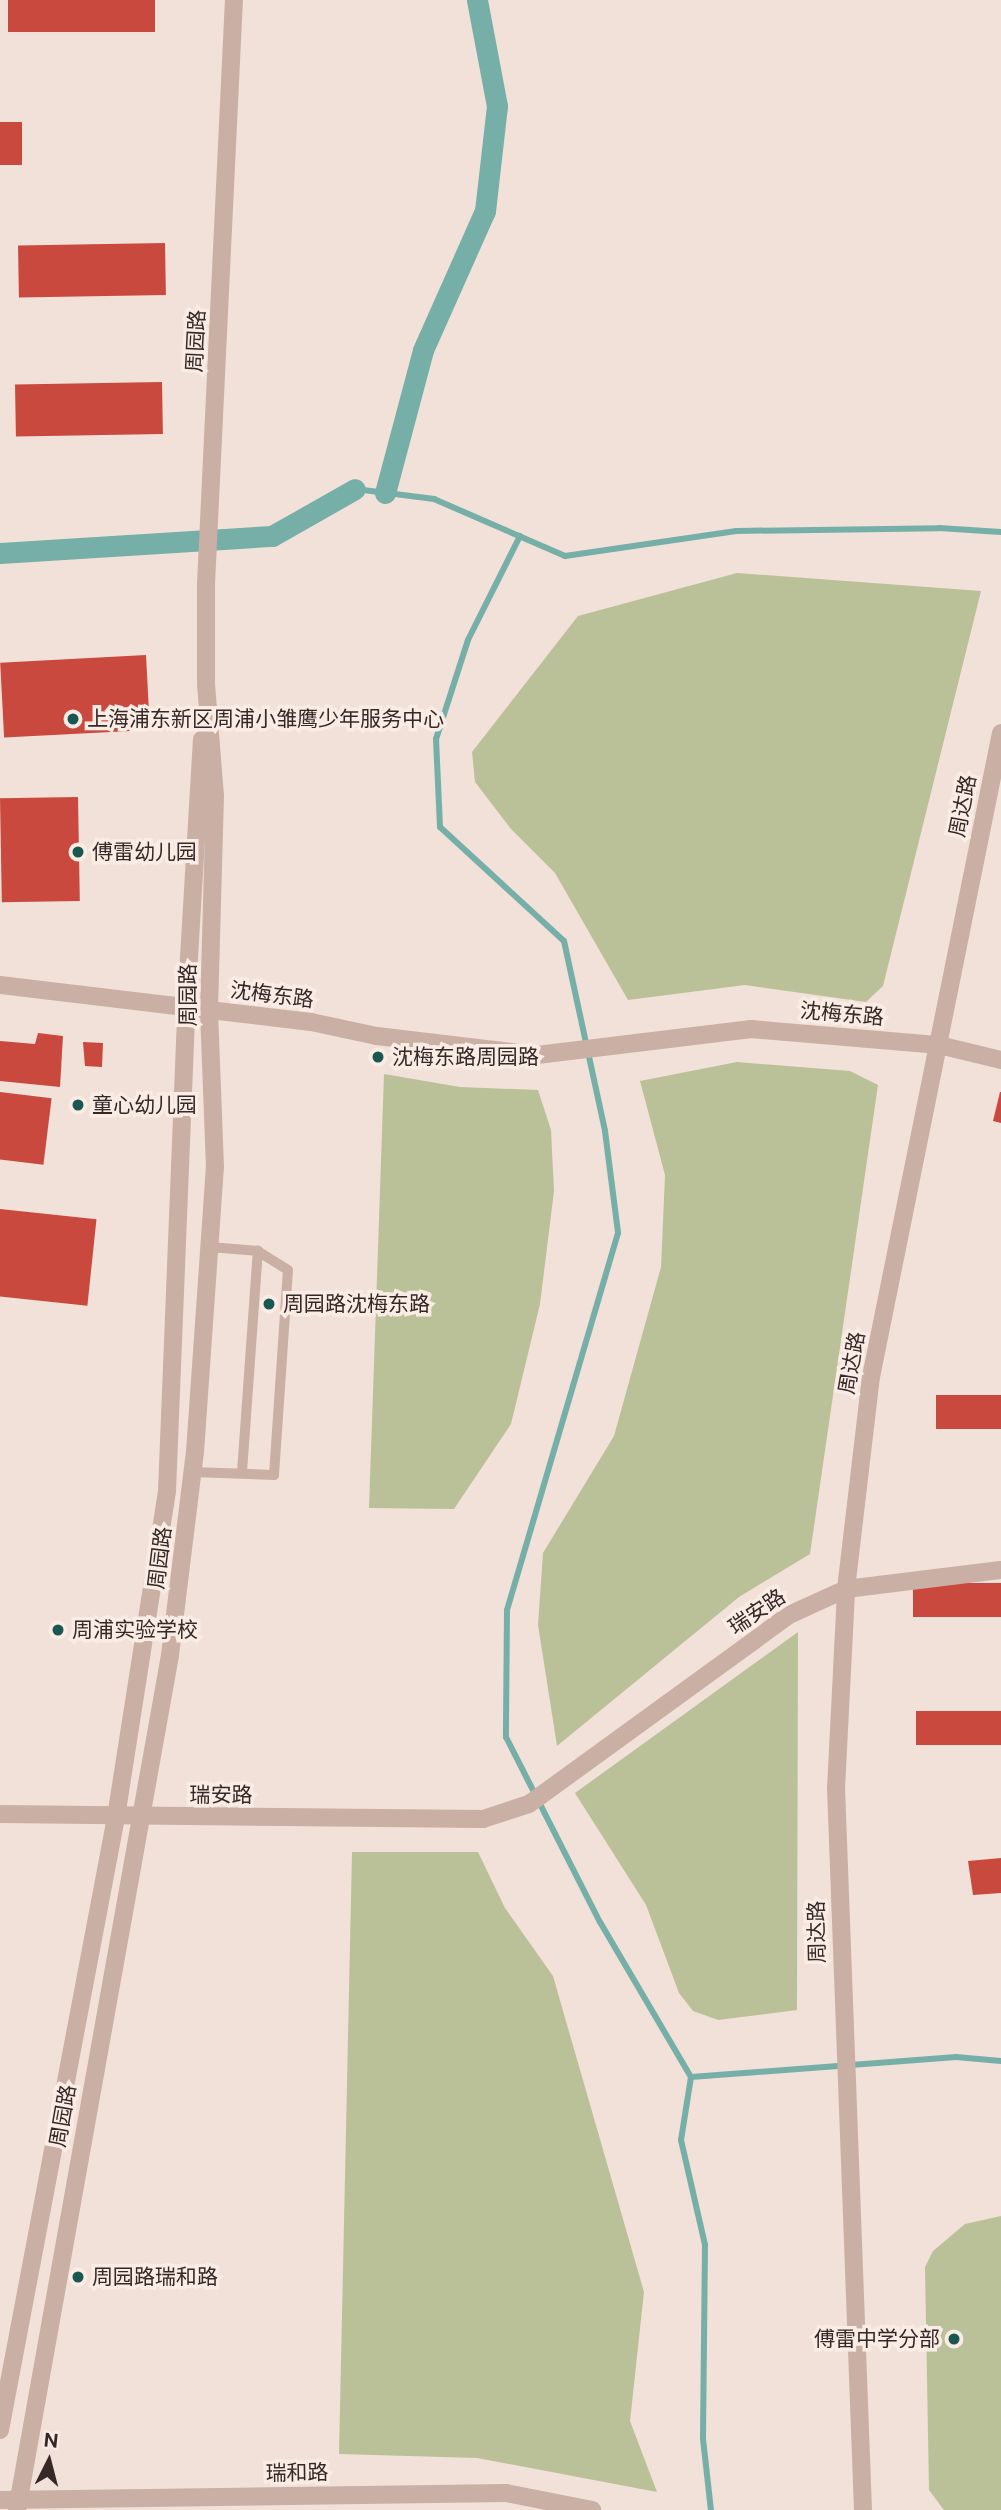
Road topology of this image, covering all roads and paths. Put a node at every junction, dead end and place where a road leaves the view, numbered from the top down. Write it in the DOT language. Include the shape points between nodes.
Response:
graph roads {
  1 [pos="234,0"];
  2 [pos="206,684"];
  3 [pos="1001,733"];
  4 [pos="0,985"];
  5 [pos="186,1007"];
  6 [pos="209,1010"];
  7 [pos="939,1045"];
  8 [pos="1001,1060"];
  9 [pos="209,1247"];
  10 [pos="258,1251"];
  11 [pos="192,1472"];
  12 [pos="242,1472"];
  13 [pos="1001,1570"];
  14 [pos="846,1589"];
  15 [pos="0,1814"];
  16 [pos="116,1817"];
  17 [pos="141,1817"];
  18 [pos="0,2430"];
  19 [pos="0,2500"];
  20 [pos="18,2505"];
  21 [pos="592,2510"];
  22 [pos="863,2510"];
  1 -- 2 [label="street, 周园路" via="206,584"];
  2 -- 5 [label="street, 周园路"];
  2 -- 6 [label="street, 周园路" via="215,796"];
  3 -- 7 [label="street, 周达路"];
  4 -- 5 [label="street, 沈梅东路"];
  5 -- 6 [label="street, 沈梅东路"];
  5 -- 16 [label="street, 周园路" via="167,1491"];
  6 -- 7 [label="street, 沈梅东路" via="537,1055 751,1029"];
  6 -- 9 [label="street, 周园路" via="215,1167"];
  7 -- 8 [label="street, 沈梅东路"];
  7 -- 14 [label="street, 周达路" via="871,1377"];
  9 -- 10 [label="lane"];
  9 -- 11 [label="street, 周园路"];
  10 -- 12 [label="lane"];
  10 -- 12 [label="lane" via="288,1270 274,1475"];
  11 -- 12 [label="lane"];
  11 -- 17 [label="street, 周园路" via="170,1655"];
  13 -- 14 [label="street, 瑞安路"];
  14 -- 17 [label="street, 瑞安路" via="789,1615 528,1804 483,1819"];
  14 -- 22 [label="street, 周达路" via="836,1789"];
  15 -- 16 [label="street, 瑞安路"];
  16 -- 17 [label="street, 瑞安路"];
  16 -- 18 [label="street, 周园路"];
  17 -- 20 [label="street, 周园路"];
  19 -- 20 [label="street, 瑞和路"];
  20 -- 21 [label="street, 瑞和路" via="506,2493"];
}
